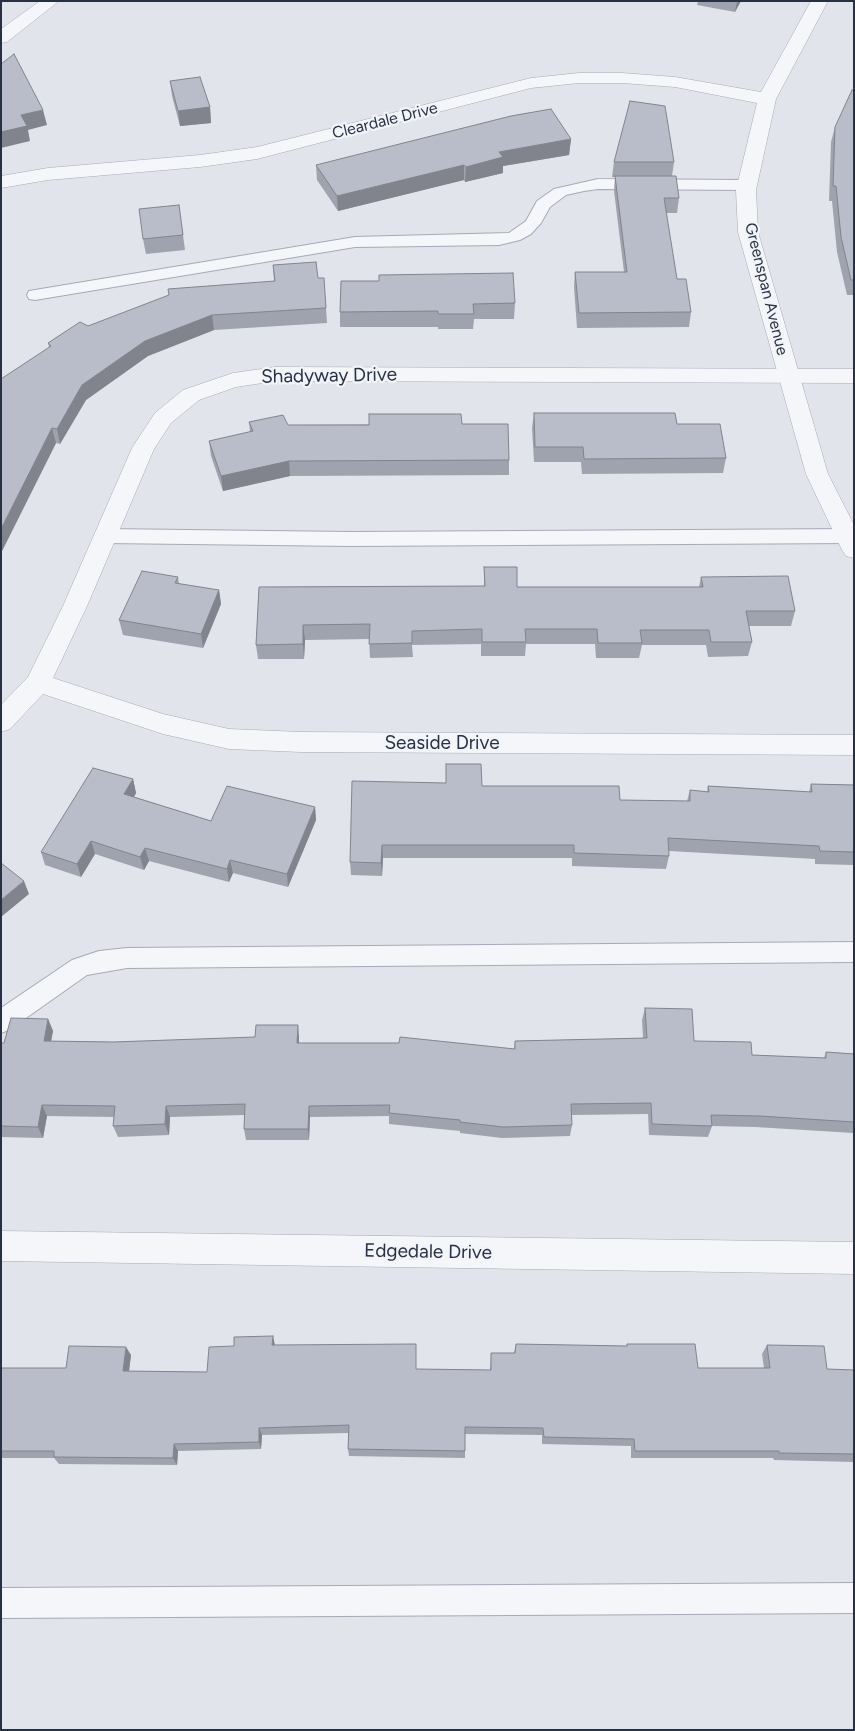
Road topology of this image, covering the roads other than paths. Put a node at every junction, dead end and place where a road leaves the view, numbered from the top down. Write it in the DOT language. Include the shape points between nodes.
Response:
graph roads {
  1 [pos="50,1"];
  2 [pos="820,1"];
  3 [pos="1,38"];
  4 [pos="767,99"];
  5 [pos="1,182"];
  6 [pos="747,185"];
  7 [pos="35,295"];
  8 [pos="789,376"];
  9 [pos="854,376"];
  10 [pos="105,536"];
  11 [pos="851,541"];
  12 [pos="38,682"];
  13 [pos="1,722"];
  14 [pos="854,745"];
  15 [pos="854,952"];
  16 [pos="1,1022"];
  17 [pos="1,1246"];
  18 [pos="854,1258"];
  19 [pos="854,1598"];
  20 [pos="1,1603"];
  1 -- 3 [label="street"];
  2 -- 4 [label="street, Greenspan Avenue"];
  4 -- 5 [label="street, Cleardale Drive" via="675,82 622,78 531,83 257,153 48,174"];
  4 -- 6 [label="street, Greenspan Avenue"];
  6 -- 7 [label="lane" via="583,186 560,192 543,204 533,223 514,238 355,242"];
  6 -- 8 [label="street, Greenspan Avenue" via="748,232"];
  8 -- 9 [label="street, Shadyway Drive"];
  8 -- 10 [label="street, Shadyway Drive" via="276,374 233,380 191,395 163,418 143,448"];
  8 -- 11 [label="street, Greenspan Avenue" via="818,474"];
  10 -- 11 [label="lane"];
  10 -- 12 [label="street, Shadyway Drive"];
  12 -- 13 [label="street, Shadyway Drive"];
  12 -- 14 [label="street, Seaside Drive" via="163,724 229,739"];
  15 -- 16 [label="lane" via="127,958 80,967"];
  17 -- 18 [label="street, Edgedale Drive"];
  19 -- 20 [label="lane"];
}
